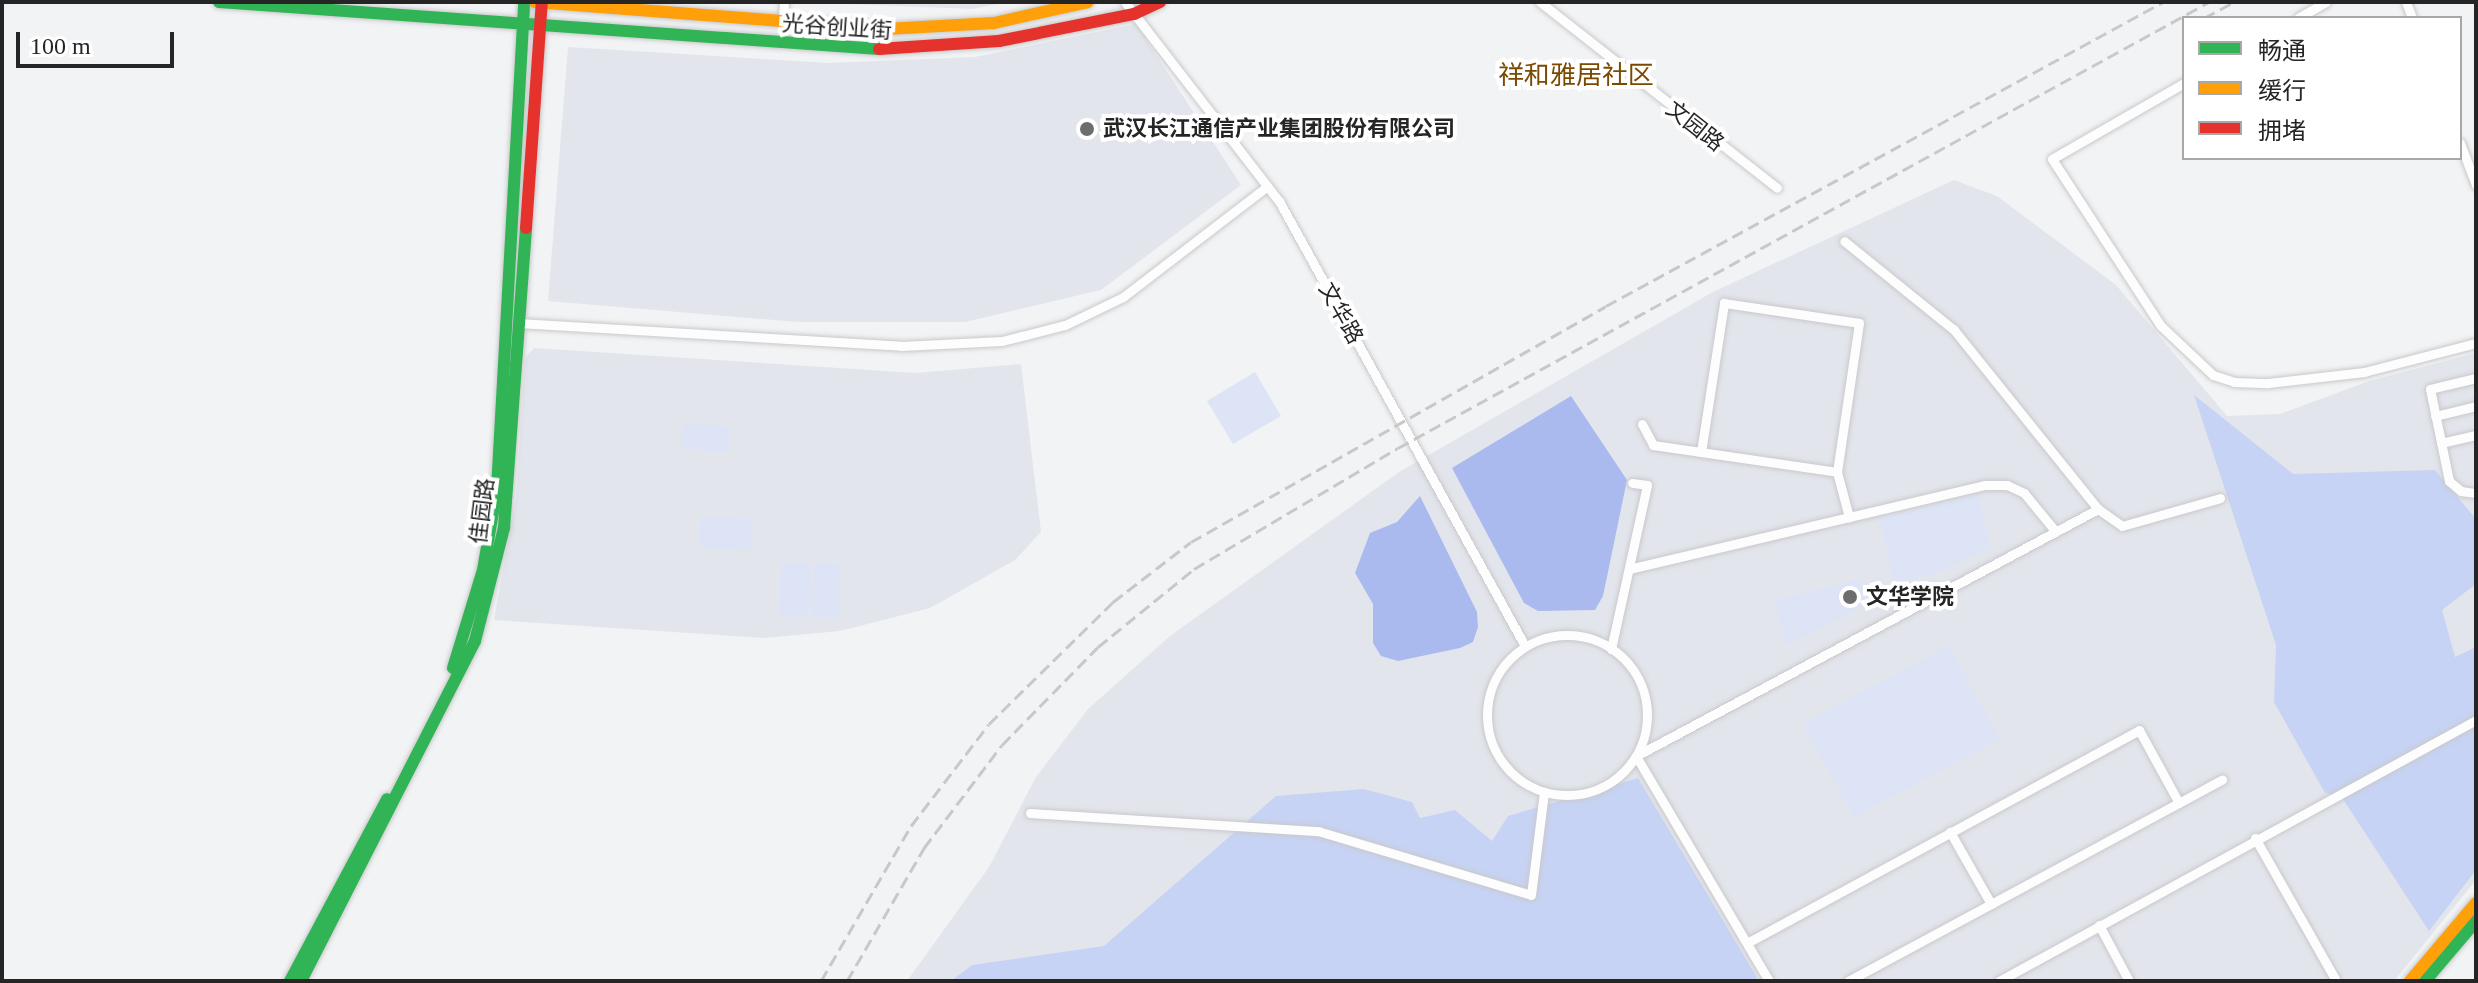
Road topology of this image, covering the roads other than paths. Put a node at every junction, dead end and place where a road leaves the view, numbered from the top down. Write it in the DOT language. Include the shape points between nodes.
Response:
graph roads {
  1 [pos="219,2"];
  2 [pos="524,2"];
  3 [pos="531,2"];
  4 [pos="542,2"];
  5 [pos="784,2"];
  6 [pos="1088,2"];
  7 [pos="1125,2"];
  8 [pos="1160,2"];
  9 [pos="1540,2"];
  10 [pos="2326,2"];
  11 [pos="1134,14"];
  12 [pos="2302,16"];
  13 [pos="783,21"];
  14 [pos="524,26"];
  15 [pos="540,26"];
  16 [pos="2182,84"];
  17 [pos="2462,148"];
  18 [pos="2476,185"];
  19 [pos="1265,188"];
  20 [pos="1777,188"];
  21 [pos="1844,241"];
  22 [pos="518,323"];
  23 [pos="2476,343"];
  24 [pos="2476,378"];
  25 [pos="2476,406"];
  26 [pos="2435,416"];
  27 [pos="1642,424"];
  28 [pos="2476,435"];
  29 [pos="2441,443"];
  30 [pos="1701,452"];
  31 [pos="1837,472"];
  32 [pos="1632,483"];
  33 [pos="2476,493"];
  34 [pos="2220,498"];
  35 [pos="2098,509"];
  36 [pos="1849,517"];
  37 [pos="2056,532"];
  38 [pos="1629,569"];
  39 [pos="1525,646"];
  40 [pos="1611,649"];
  41 [pos="2476,720"];
  42 [pos="1636,756"];
  43 [pos="2222,780"];
  44 [pos="1544,792"];
  45 [pos="2179,803"];
  46 [pos="1030,813"];
  47 [pos="1950,832"];
  48 [pos="2255,838"];
  49 [pos="2476,903"];
  50 [pos="1991,904"];
  51 [pos="2476,921"];
  52 [pos="2099,925"];
  53 [pos="1747,943"];
  54 [pos="2335,979"];
  55 [pos="290,981"];
  56 [pos="301,981"];
  57 [pos="1769,981"];
  58 [pos="1848,981"];
  59 [pos="1999,981"];
  60 [pos="2129,981"];
  61 [pos="2410,981"];
  62 [pos="2425,981"];
  1 -- 14 [label="street, 光谷创业街"];
  2 -- 14 [label="street, 佳园路"];
  3 -- 4 [label="street, 光谷创业街"];
  4 -- 13 [label="street, 光谷创业街"];
  4 -- 15 [label="street, 佳园路"];
  5 -- 13 [label="street"];
  6 -- 13 [label="street, 光谷创业街" via="994,23 886,29"];
  7 -- 11 [label="street, 文华路"];
  8 -- 11 [label="street, 光谷创业街"];
  9 -- 20 [label="street, 文园路"];
  10 -- 12 [label="street"];
  11 -- 15 [label="street, 光谷创业街" via="999,41 900,51"];
  11 -- 19 [label="street, 文华路"];
  14 -- 15 [label="street, 光谷创业街"];
  14 -- 55 [label="street, 佳园路" via="497,489 483,570 453,668"];
  15 -- 22 [label="street, 佳园路"];
  16 -- 23 [label="street" via="2052,159 2161,326 2213,375 2268,383 2364,372"];
  17 -- 18 [label="street"];
  19 -- 22 [label="street" via="1123,297 1065,325 1002,341 901,346"];
  19 -- 39 [label="street, 文华路" via="1279,201"];
  21 -- 35 [label="street" via="1954,330"];
  22 -- 56 [label="street, 佳园路" via="504,528 475,641"];
  24 -- 26 [label="street" via="2430,389"];
  25 -- 26 [label="street"];
  26 -- 29 [label="street"];
  27 -- 30 [label="street" via="1653,445"];
  28 -- 29 [label="street"];
  29 -- 33 [label="street" via="2449,481 2461,491"];
  30 -- 31 [label="street"];
  30 -- 31 [label="street" via="1724,303 1859,323"];
  31 -- 36 [label="street"];
  32 -- 38 [label="street" via="1647,485"];
  34 -- 35 [label="street" via="2122,526"];
  35 -- 37 [label="street"];
  36 -- 37 [label="street" via="1985,485 2007,485 2024,493"];
  36 -- 38 [label="street"];
  37 -- 42 [label="street"];
  38 -- 40 [label="street"];
  39 -- 40 [label="street" via="1550,636 1577,635"];
  39 -- 44 [label="street" via="1505,663 1491,686 1489,738 1501,761 1520,780"];
  40 -- 42 [label="street" via="1639,679 1647,705 1646,731"];
  41 -- 48 [label="street"];
  42 -- 44 [label="street" via="1619,776 1596,790"];
  42 -- 53 [label="street"];
  43 -- 45 [label="street"];
  44 -- 46 [label="street" via="1531,895 1318,831"];
  45 -- 47 [label="street" via="2139,730"];
  45 -- 50 [label="street"];
  47 -- 50 [label="street"];
  47 -- 53 [label="street"];
  48 -- 52 [label="street"];
  48 -- 54 [label="street"];
  49 -- 61 [label="street"];
  50 -- 58 [label="street"];
  51 -- 62 [label="street"];
  52 -- 59 [label="street"];
  52 -- 60 [label="street"];
  53 -- 57 [label="street"];
}
